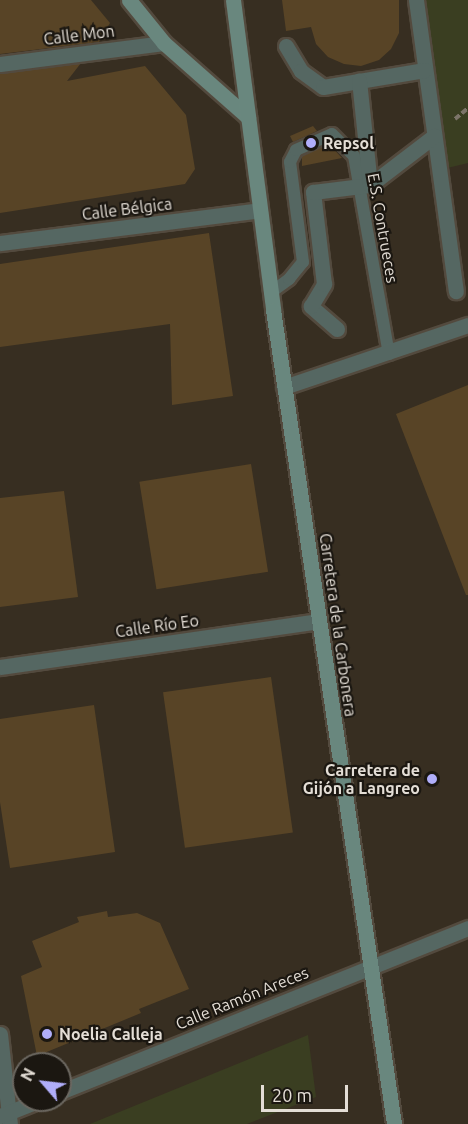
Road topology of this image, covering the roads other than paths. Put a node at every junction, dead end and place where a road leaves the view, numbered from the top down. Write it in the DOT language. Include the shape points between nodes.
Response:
graph roads {
  1 [pos="129,0"];
  2 [pos="233,0"];
  3 [pos="416,0"];
  4 [pos="164,43"];
  5 [pos="286,46"];
  6 [pos="0,64"];
  7 [pos="425,70"];
  8 [pos="359,81"];
  9 [pos="249,124"];
  10 [pos="434,136"];
  11 [pos="365,185"];
  12 [pos="260,210"];
  13 [pos="0,243"];
  14 [pos="456,291"];
  15 [pos="270,293"];
  16 [pos="468,326"];
  17 [pos="337,329"];
  18 [pos="389,354"];
  19 [pos="284,387"];
  20 [pos="319,621"];
  21 [pos="0,667"];
  22 [pos="468,928"];
  23 [pos="371,965"];
  24 [pos="0,1034"];
  25 [pos="72,1087"];
  26 [pos="6,1118"];
  27 [pos="394,1124"];
  1 -- 4 [label="street"];
  2 -- 9 [label="street, Carretera de la Carbonera"];
  3 -- 7 [label="street"];
  4 -- 6 [label="street, Calle Mon"];
  4 -- 9 [label="street"];
  5 -- 8 [label="street" via="301,71 323,87"];
  7 -- 8 [label="street"];
  7 -- 10 [label="street"];
  8 -- 11 [label="street"];
  9 -- 12 [label="street, Carretera de la Carbonera"];
  10 -- 11 [label="street"];
  10 -- 14 [label="street"];
  11 -- 15 [label="lane, E.S. Contrueces" via="354,156 332,134 296,150 290,162 303,262"];
  11 -- 17 [label="street" via="313,192 324,284 311,306"];
  11 -- 18 [label="lane, E.S. Contrueces"];
  12 -- 13 [label="street, Calle Bélgica"];
  12 -- 15 [label="street, Carretera de la Carbonera"];
  15 -- 19 [label="street, Carretera de la Carbonera"];
  16 -- 18 [label="street"];
  18 -- 19 [label="street"];
  19 -- 20 [label="street, Carretera de la Carbonera"];
  20 -- 21 [label="street, Calle Río Eo"];
  20 -- 23 [label="street, Carretera de la Carbonera"];
  22 -- 23 [label="street, Calle Ramón Areces"];
  23 -- 25 [label="street, Calle Ramón Areces"];
  23 -- 27 [label="street, Carretera de la Carbonera"];
  24 -- 26 [label="street"];
}
